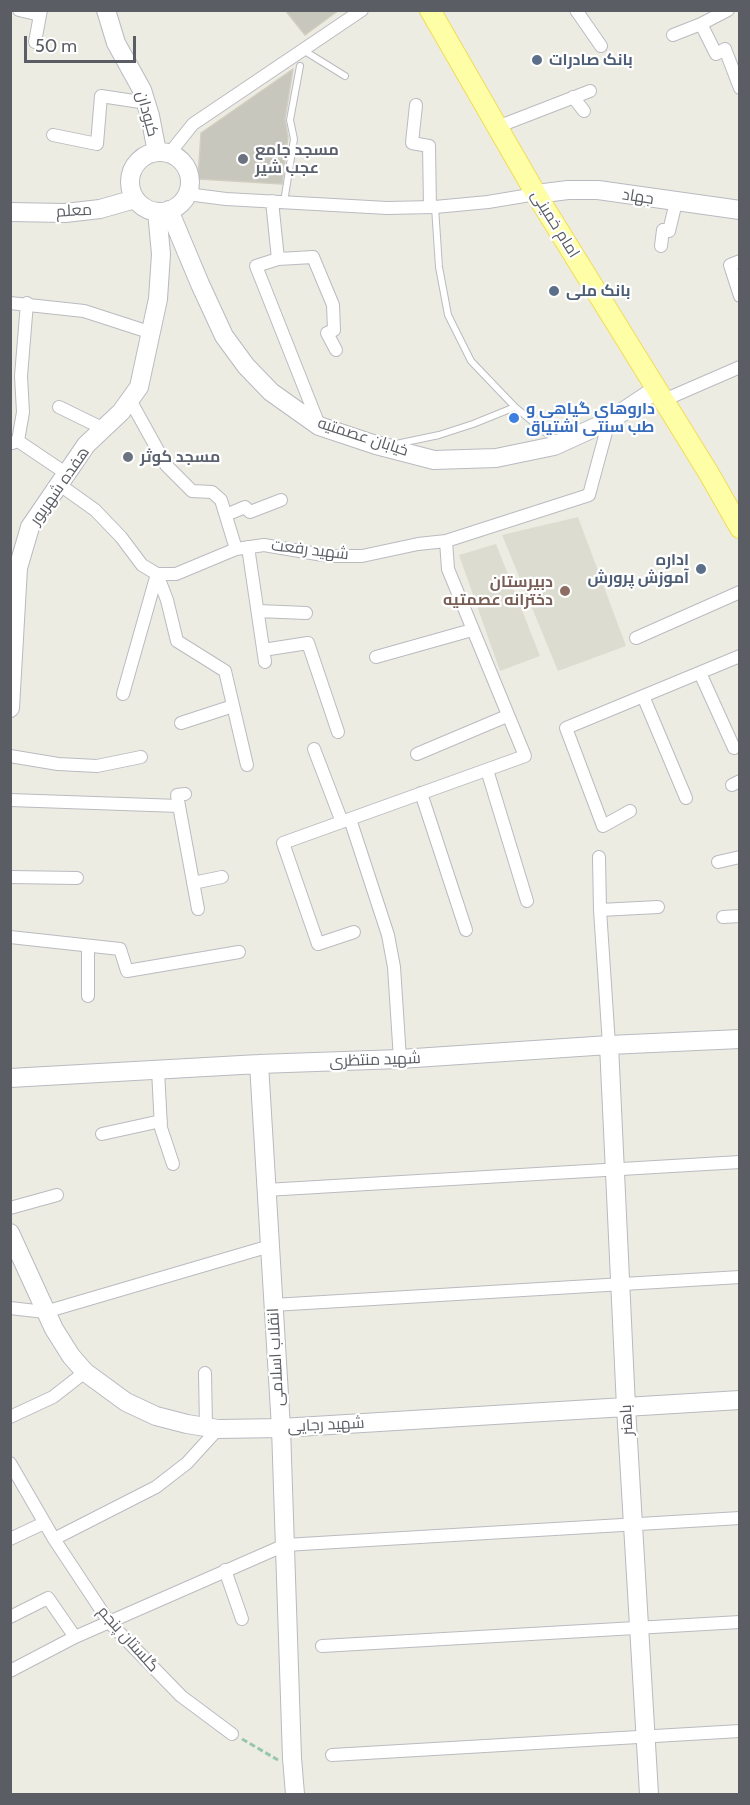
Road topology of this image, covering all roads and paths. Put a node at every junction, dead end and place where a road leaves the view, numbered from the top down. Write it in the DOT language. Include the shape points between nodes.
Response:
graph roads {
  1 [pos="19,10"];
  2 [pos="106,10"];
  3 [pos="362,10"];
  4 [pos="576,10"];
  5 [pos="431,11"];
  6 [pos="723,12"];
  7 [pos="40,13"];
  8 [pos="701,24"];
  9 [pos="674,35"];
  10 [pos="34,42"];
  11 [pos="601,46"];
  12 [pos="303,50"];
  13 [pos="300,66"];
  14 [pos="345,75"];
  15 [pos="740,88"];
  16 [pos="590,91"];
  17 [pos="573,97"];
  18 [pos="147,103"];
  19 [pos="416,105"];
  20 [pos="584,111"];
  21 [pos="497,127"];
  22 [pos="53,135"];
  23 [pos="163,153"];
  24 [pos="188,194"];
  25 [pos="536,194"];
  26 [pos="135,198"];
  27 [pos="278,202"];
  28 [pos="676,202"];
  29 [pos="432,207"];
  30 [pos="740,210"];
  31 [pos="163,211"];
  32 [pos="10,212"];
  33 [pos="661,246"];
  34 [pos="278,259"];
  35 [pos="740,261"];
  36 [pos="34,290"];
  37 [pos="740,296"];
  38 [pos="10,303"];
  39 [pos="30,304"];
  40 [pos="152,333"];
  41 [pos="336,350"];
  42 [pos="16,358"];
  43 [pos="740,367"];
  44 [pos="661,394"];
  45 [pos="130,400"];
  46 [pos="59,407"];
  47 [pos="515,407"];
  48 [pos="609,422"];
  49 [pos="319,426"];
  50 [pos="104,429"];
  51 [pos="14,442"];
  52 [pos="563,442"];
  53 [pos="383,447"];
  54 [pos="63,479"];
  55 [pos="281,500"];
  56 [pos="226,515"];
  57 [pos="740,528"];
  58 [pos="446,541"];
  59 [pos="242,548"];
  60 [pos="14,568"];
  61 [pos="157,574"];
  62 [pos="740,592"];
  63 [pos="258,611"];
  64 [pos="306,613"];
  65 [pos="12,626"];
  66 [pos="472,630"];
  67 [pos="636,638"];
  68 [pos="376,657"];
  69 [pos="738,659"];
  70 [pos="700,672"];
  71 [pos="123,694"];
  72 [pos="643,696"];
  73 [pos="233,706"];
  74 [pos="10,708"];
  75 [pos="507,716"];
  76 [pos="181,723"];
  77 [pos="338,732"];
  78 [pos="734,748"];
  79 [pos="314,749"];
  80 [pos="417,754"];
  81 [pos="10,756"];
  82 [pos="141,757"];
  83 [pos="247,765"];
  84 [pos="487,770"];
  85 [pos="422,793"];
  86 [pos="686,798"];
  87 [pos="10,800"];
  88 [pos="630,811"];
  89 [pos="346,820"];
  90 [pos="599,857"];
  91 [pos="740,857"];
  92 [pos="718,862"];
  93 [pos="10,877"];
  94 [pos="222,877"];
  95 [pos="77,878"];
  96 [pos="193,883"];
  97 [pos="527,901"];
  98 [pos="658,907"];
  99 [pos="198,909"];
  100 [pos="600,910"];
  101 [pos="740,916"];
  102 [pos="723,917"];
  103 [pos="466,930"];
  104 [pos="354,932"];
  105 [pos="10,937"];
  106 [pos="88,946"];
  107 [pos="239,952"];
  108 [pos="88,996"];
  109 [pos="740,1039"];
  110 [pos="609,1045"];
  111 [pos="400,1059"];
  112 [pos="259,1064"];
  113 [pos="158,1070"];
  114 [pos="10,1078"];
  115 [pos="161,1121"];
  116 [pos="102,1134"];
  117 [pos="740,1162"];
  118 [pos="173,1164"];
  119 [pos="615,1169"];
  120 [pos="266,1190"];
  121 [pos="57,1195"];
  122 [pos="10,1208"];
  123 [pos="10,1233"];
  124 [pos="270,1246"];
  125 [pos="740,1277"];
  126 [pos="620,1284"];
  127 [pos="273,1305"];
  128 [pos="10,1308"];
  129 [pos="45,1312"];
  130 [pos="85,1372"];
  131 [pos="205,1373"];
  132 [pos="740,1400"];
  133 [pos="626,1407"];
  134 [pos="10,1417"];
  135 [pos="212,1428"];
  136 [pos="281,1428"];
  137 [pos="10,1463"];
  138 [pos="15,1481"];
  139 [pos="740,1518"];
  140 [pos="45,1522"];
  141 [pos="633,1524"];
  142 [pos="10,1539"];
  143 [pos="54,1539"];
  144 [pos="285,1545"];
  145 [pos="225,1570"];
  146 [pos="10,1617"];
  147 [pos="242,1619"];
  148 [pos="109,1622"];
  149 [pos="740,1622"];
  150 [pos="639,1628"];
  151 [pos="75,1637"];
  152 [pos="322,1646"];
  153 [pos="10,1671"];
  154 [pos="740,1731"];
  155 [pos="232,1734"];
  156 [pos="645,1736"];
  157 [pos="332,1755"];
  158 [pos="293,1769"];
  159 [pos="295,1794"];
  160 [pos="649,1794"];
  1 -- 7 [label="street"];
  2 -- 18 [label="street, کبودان" via="116,43"];
  3 -- 12 [label="street"];
  4 -- 11 [label="street"];
  5 -- 21 [label="main road, امام خمینی"];
  6 -- 8 [label="street"];
  7 -- 10 [label="street"];
  8 -- 9 [label="street"];
  8 -- 15 [label="street" via="716,54 725,49"];
  12 -- 14 [label="lane"];
  12 -- 23 [label="street" via="193,124"];
  13 -- 27 [label="lane" via="290,120 294,139"];
  16 -- 17 [label="street"];
  17 -- 20 [label="street"];
  17 -- 21 [label="street"];
  18 -- 22 [label="street" via="101,96 97,144"];
  18 -- 23 [label="street, کبودان"];
  19 -- 29 [label="street" via="412,143 429,146"];
  21 -- 25 [label="main road, امام خمینی"];
  23 -- 24 [label="street" via="185,165 189,174"];
  23 -- 26 [label="street" via="147,155 133,169 130,179"];
  24 -- 27 [label="street"];
  24 -- 31 [label="street" via="177,207"];
  25 -- 28 [label="street, جهاد" via="598,190"];
  25 -- 29 [label="street"];
  25 -- 44 [label="main road, امام خمینی"];
  26 -- 31 [label="street" via="148,210"];
  26 -- 32 [label="street, معلم" via="100,209 65,213"];
  27 -- 29 [label="street"];
  27 -- 34 [label="street"];
  28 -- 30 [label="street, جهاد"];
  28 -- 33 [label="street" via="669,231 663,230"];
  29 -- 47 [label="lane" via="448,315 471,361"];
  31 -- 40 [label="street, هفده شهریور" via="158,300"];
  31 -- 49 [label="street, خیابان عصمتیه" via="224,336 271,392"];
  34 -- 41 [label="street" via="313,257 333,306 334,330 327,333"];
  34 -- 49 [label="street" via="256,266"];
  35 -- 37 [label="street" via="730,265"];
  36 -- 39 [label="street"];
  38 -- 39 [label="street"];
  39 -- 40 [label="street" via="84,310"];
  39 -- 42 [label="street"];
  40 -- 45 [label="street, هفده شهریور" via="139,387"];
  42 -- 51 [label="street" via="23,412"];
  43 -- 44 [label="street"];
  44 -- 48 [label="street, خیابان عصمتیه"];
  44 -- 57 [label="main road, امام خمینی"];
  45 -- 50 [label="street, هفده شهریور"];
  45 -- 56 [label="street" via="166,465 192,491 212,492 221,500"];
  46 -- 50 [label="street"];
  47 -- 52 [label="lane"];
  47 -- 53 [label="lane" via="439,435"];
  48 -- 52 [label="street, خیابان عصمتیه"];
  48 -- 58 [label="street, شهید رفعت" via="589,495"];
  49 -- 53 [label="street, خیابان عصمتیه"];
  50 -- 54 [label="street, هفده شهریور" via="86,445"];
  51 -- 54 [label="street"];
  52 -- 53 [label="street, خیابان عصمتیه" via="486,459 434,460"];
  54 -- 60 [label="street, هفده شهریور" via="30,527"];
  54 -- 61 [label="street" via="121,537 142,565"];
  55 -- 56 [label="street" via="250,512 245,507"];
  56 -- 59 [label="street"];
  58 -- 59 [label="street, شهید رفعت" via="362,555 329,555 264,545"];
  58 -- 66 [label="street" via="448,569"];
  59 -- 61 [label="street, شهید رفعت" via="176,574"];
  59 -- 63 [label="street"];
  60 -- 65 [label="street, هفده شهریور"];
  61 -- 71 [label="street"];
  61 -- 73 [label="street" via="177,641 225,671"];
  62 -- 67 [label="street"];
  63 -- 64 [label="street"];
  63 -- 77 [label="street" via="264,656 308,643"];
  65 -- 74 [label="street, هفده شهریور"];
  66 -- 68 [label="street"];
  66 -- 75 [label="street"];
  69 -- 70 [label="street"];
  70 -- 72 [label="street"];
  70 -- 78 [label="street"];
  72 -- 86 [label="street"];
  72 -- 88 [label="street" via="566,728 603,826"];
  73 -- 76 [label="street"];
  73 -- 83 [label="street"];
  75 -- 80 [label="street"];
  75 -- 84 [label="street" via="525,756"];
  79 -- 89 [label="street"];
  81 -- 82 [label="street" via="97,766"];
  84 -- 85 [label="street"];
  84 -- 97 [label="street"];
  85 -- 89 [label="street"];
  85 -- 103 [label="street"];
  87 -- 96 [label="street" via="182,800"];
  89 -- 104 [label="street" via="283,843 318,944"];
  89 -- 111 [label="street" via="388,935"];
  90 -- 100 [label="street"];
  91 -- 92 [label="street"];
  93 -- 95 [label="street"];
  94 -- 96 [label="street"];
  96 -- 99 [label="street"];
  98 -- 100 [label="street"];
  100 -- 110 [label="street"];
  101 -- 102 [label="street"];
  105 -- 106 [label="street"];
  106 -- 107 [label="street" via="120,949 127,971"];
  106 -- 108 [label="street"];
  109 -- 110 [label="street, شهید منتظری"];
  110 -- 111 [label="street, شهید منتظری"];
  110 -- 119 [label="street, باهنر"];
  111 -- 112 [label="street, شهید منتظری"];
  112 -- 113 [label="street, شهید منتظری"];
  112 -- 120 [label="street, انقلاب اسلامی"];
  113 -- 114 [label="street, شهید منتظری"];
  113 -- 115 [label="street"];
  115 -- 116 [label="street"];
  115 -- 118 [label="street"];
  117 -- 119 [label="street"];
  119 -- 120 [label="street"];
  119 -- 126 [label="street, باهنر"];
  120 -- 124 [label="street, انقلاب اسلامی"];
  121 -- 122 [label="street"];
  123 -- 129 [label="street, شهید رجایی"];
  124 -- 127 [label="street, انقلاب اسلامی"];
  124 -- 129 [label="street"];
  125 -- 126 [label="street"];
  126 -- 127 [label="street"];
  126 -- 133 [label="street, باهنر"];
  127 -- 136 [label="street, انقلاب اسلامی"];
  128 -- 129 [label="street"];
  129 -- 130 [label="street, شهید رجایی"];
  130 -- 134 [label="street" via="53,1397"];
  130 -- 135 [label="street, شهید رجایی" via="126,1402 156,1416"];
  131 -- 135 [label="street"];
  132 -- 133 [label="street, شهید رجایی"];
  133 -- 136 [label="street, شهید رجایی"];
  133 -- 141 [label="street, باهنر"];
  135 -- 136 [label="street, شهید رجایی"];
  135 -- 143 [label="street" via="187,1463 156,1487"];
  136 -- 144 [label="street, انقلاب اسلامی"];
  137 -- 138 [label="street, گلستان پنجم"];
  138 -- 140 [label="street, گلستان پنجم"];
  139 -- 141 [label="street"];
  140 -- 142 [label="street"];
  140 -- 143 [label="street, گلستان پنجم"];
  141 -- 144 [label="street"];
  141 -- 150 [label="street, باهنر"];
  143 -- 148 [label="street, گلستان پنجم"];
  144 -- 145 [label="street"];
  144 -- 158 [label="street, انقلاب اسلامی"];
  145 -- 147 [label="street"];
  145 -- 148 [label="street"];
  146 -- 151 [label="street" via="48,1598"];
  148 -- 151 [label="street"];
  148 -- 155 [label="street, گلستان پنجم" via="181,1696"];
  149 -- 150 [label="street"];
  150 -- 152 [label="street"];
  150 -- 156 [label="street, باهنر"];
  151 -- 153 [label="street"];
  154 -- 156 [label="street"];
  155 -- 158 [label="path"];
  156 -- 157 [label="street"];
  156 -- 160 [label="street, باهنر"];
  158 -- 159 [label="street, انقلاب اسلامی"];
}
